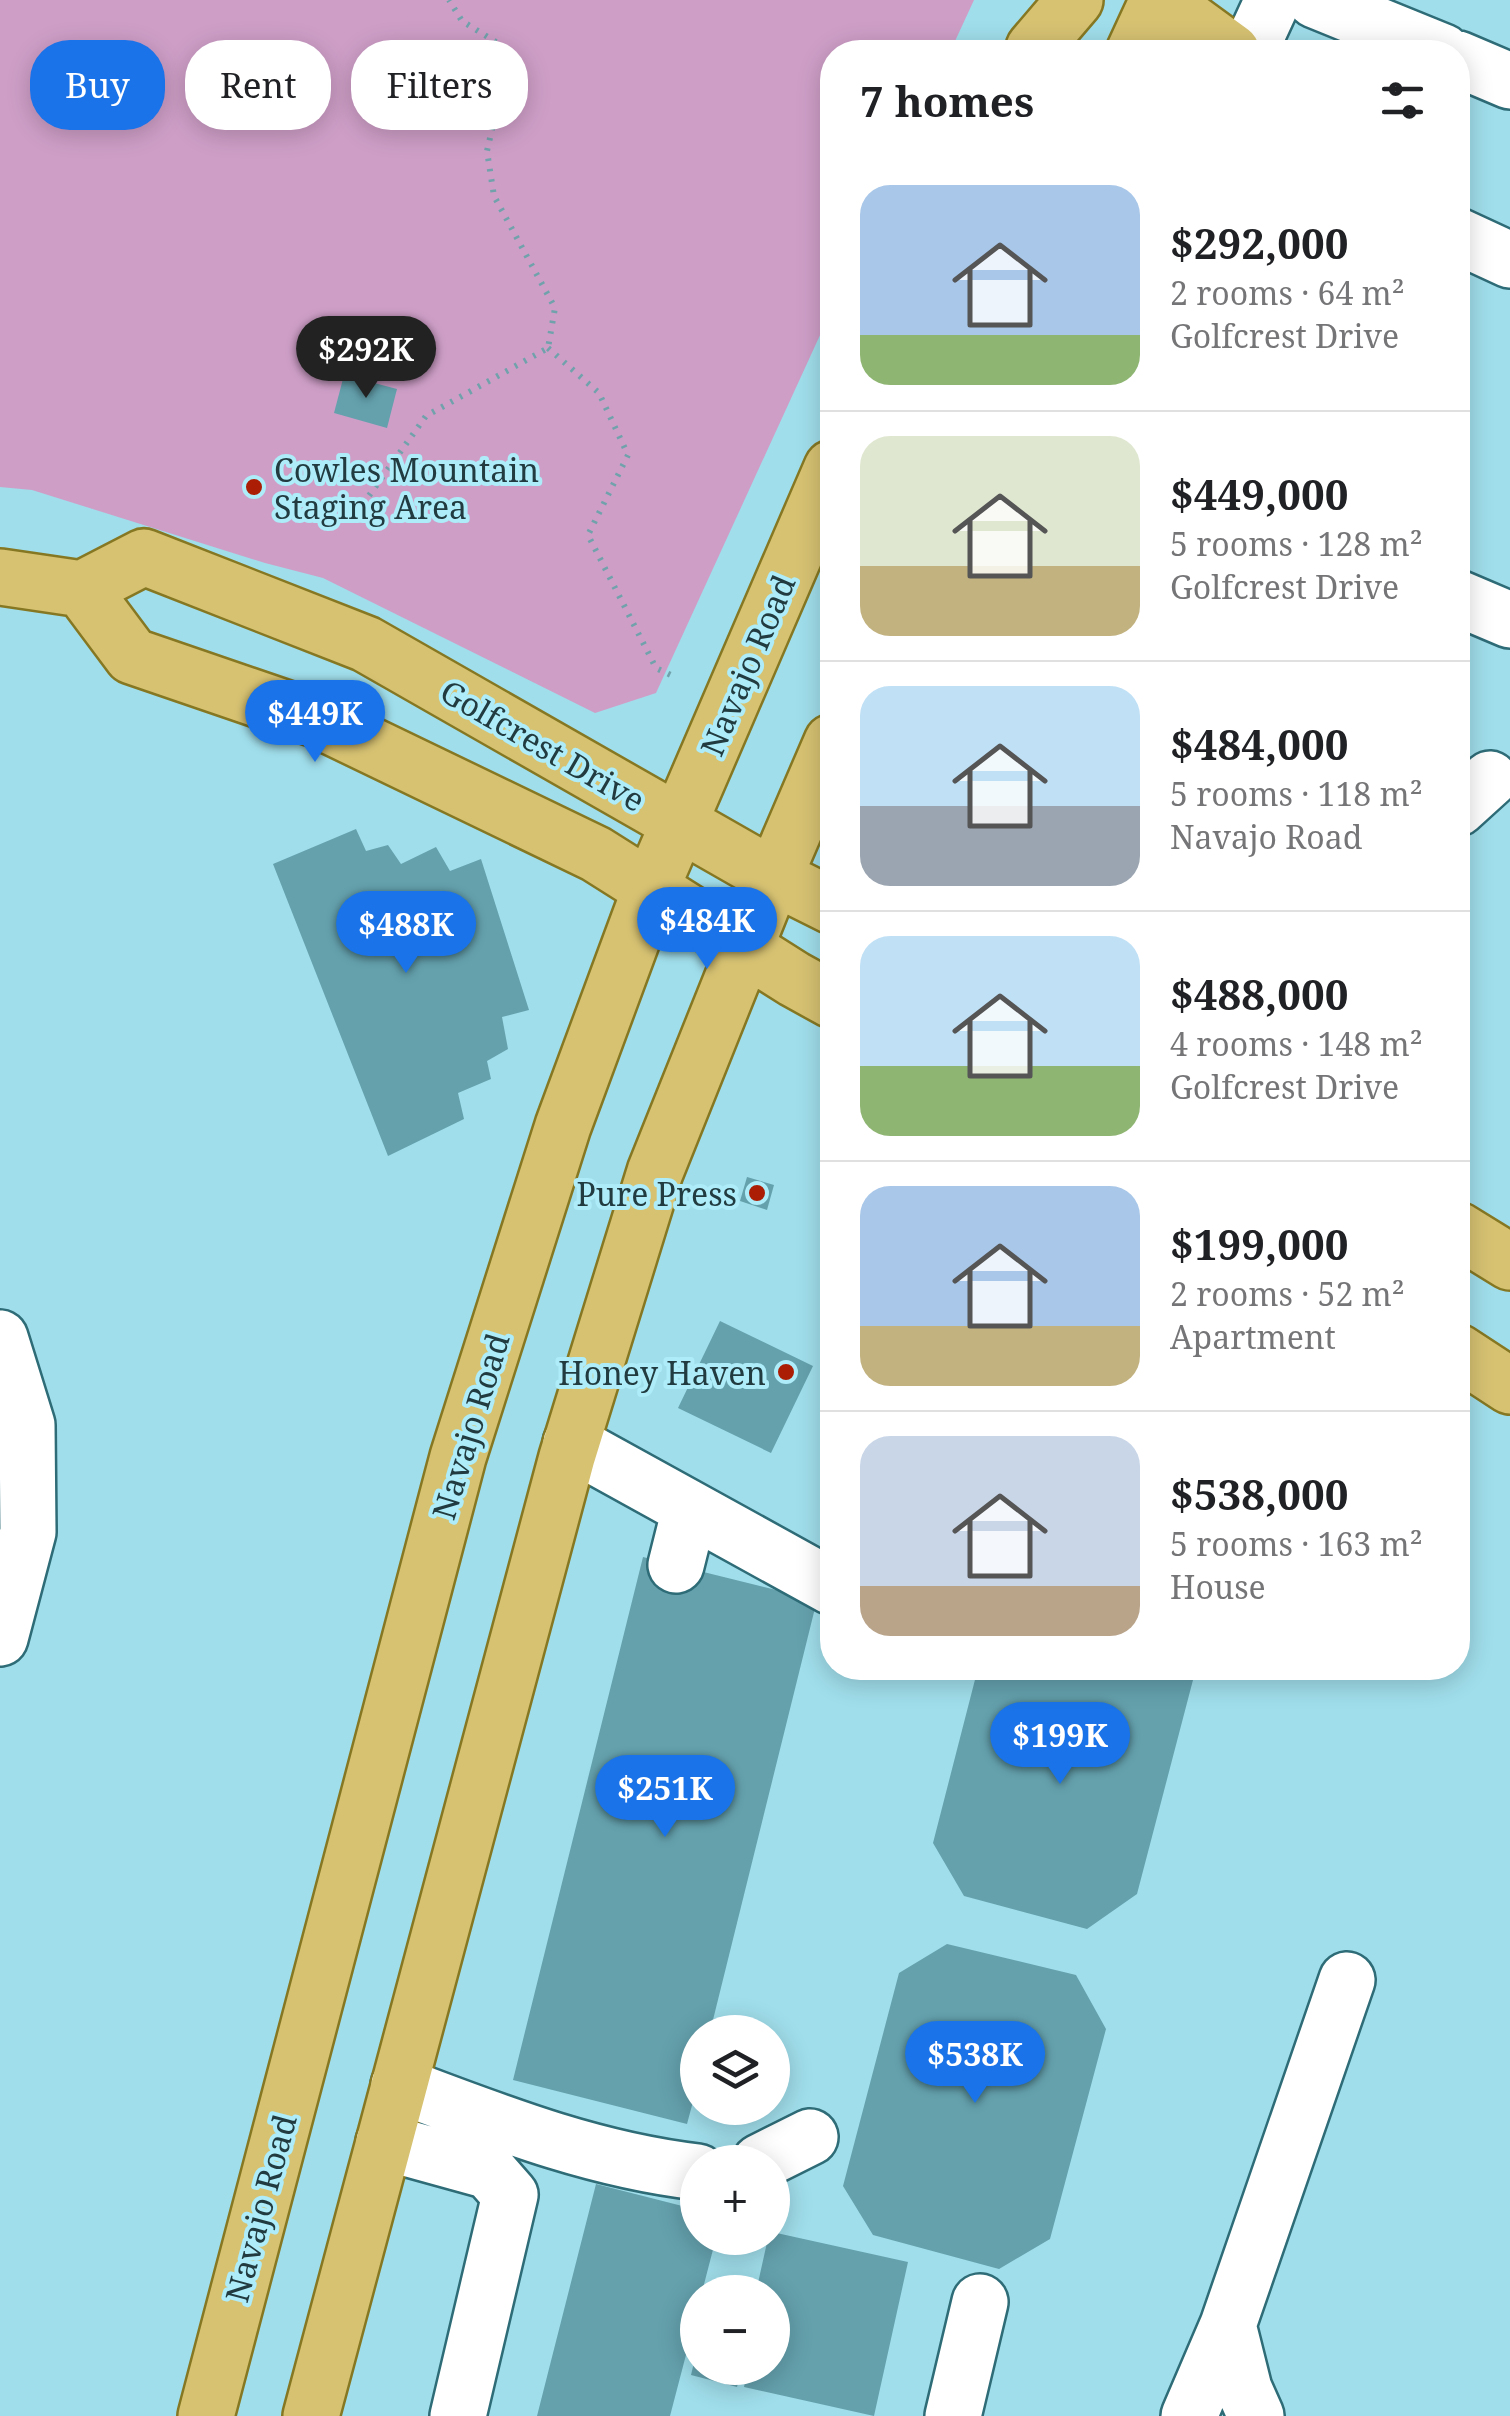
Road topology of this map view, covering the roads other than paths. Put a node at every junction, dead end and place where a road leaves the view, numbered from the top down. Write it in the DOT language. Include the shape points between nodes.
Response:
graph roads {
  1 [pos="1075,0"];
  2 [pos="1159,0"];
  3 [pos="1273,0"];
  4 [pos="1315,0"];
  5 [pos="1041,33"];
  6 [pos="1140,40"];
  7 [pos="1215,40"];
  8 [pos="1255,40"];
  9 [pos="1413,40"];
  10 [pos="1470,64"];
  11 [pos="1510,81"];
  12 [pos="1470,242"];
  13 [pos="1510,260"];
  14 [pos="820,496"];
  15 [pos="0,577"];
  16 [pos="82,589"];
  17 [pos="1470,603"];
  18 [pos="1510,620"];
  19 [pos="820,770"];
  20 [pos="679,822"];
  21 [pos="774,876"];
  22 [pos="651,888"];
  23 [pos="820,900"];
  24 [pos="746,946"];
  25 [pos="820,993"];
  26 [pos="1470,1237"];
  27 [pos="1510,1262"];
  28 [pos="0,1338"];
  29 [pos="1470,1360"];
  30 [pos="1510,1386"];
  31 [pos="571,1443"];
  32 [pos="690,1508"];
  33 [pos="676,1566"];
  34 [pos="820,1580"];
  35 [pos="0,1638"];
  36 [pos="1347,1980"];
  37 [pos="399,2085"];
  38 [pos="810,2137"];
  39 [pos="384,2142"];
  40 [pos="790,2147"];
  41 [pos="680,2170"];
  42 [pos="980,2302"];
  43 [pos="1228,2324"];
  44 [pos="206,2416"];
  45 [pos="310,2416"];
  46 [pos="458,2416"];
  47 [pos="953,2416"];
  48 [pos="1189,2416"];
  49 [pos="1256,2416"];
  1 -- 5 [label="main road"];
  2 -- 6 [label="main road"];
  2 -- 7 [label="main road"];
  3 -- 8 [label="street"];
  4 -- 9 [label="street"];
  10 -- 11 [label="street"];
  12 -- 13 [label="street"];
  14 -- 20 [label="main road, Navajo Road"];
  15 -- 16 [label="main road"];
  16 -- 20 [label="main road, Golfcrest Drive" via="144,557 366,644"];
  16 -- 22 [label="main road, Golfcrest Drive" via="132,656 316,719 596,854"];
  17 -- 18 [label="street"];
  19 -- 21 [label="main road"];
  20 -- 21 [label="main road, Golfcrest Drive"];
  20 -- 22 [label="main road, Navajo Road"];
  21 -- 23 [label="main road, Golfcrest Drive"];
  21 -- 24 [label="main road"];
  22 -- 24 [label="main road, Golfcrest Drive"];
  22 -- 44 [label="main road, Navajo Road" via="568,1110 458,1456"];
  24 -- 25 [label="main road, Golfcrest Drive"];
  24 -- 31 [label="main road" via="654,1172"];
  26 -- 27 [label="main road"];
  28 -- 35 [label="street" via="27,1425 28,1532"];
  29 -- 30 [label="main road"];
  31 -- 32 [label="street"];
  31 -- 37 [label="main road"];
  32 -- 33 [label="street"];
  32 -- 34 [label="street"];
  36 -- 43 [label="street"];
  37 -- 39 [label="main road"];
  37 -- 41 [label="street" via="569,2148"];
  38 -- 40 [label="street"];
  39 -- 45 [label="main road"];
  39 -- 46 [label="street" via="489,2171 510,2195"];
  42 -- 47 [label="street"];
  43 -- 48 [label="street"];
  43 -- 49 [label="street"];
}
